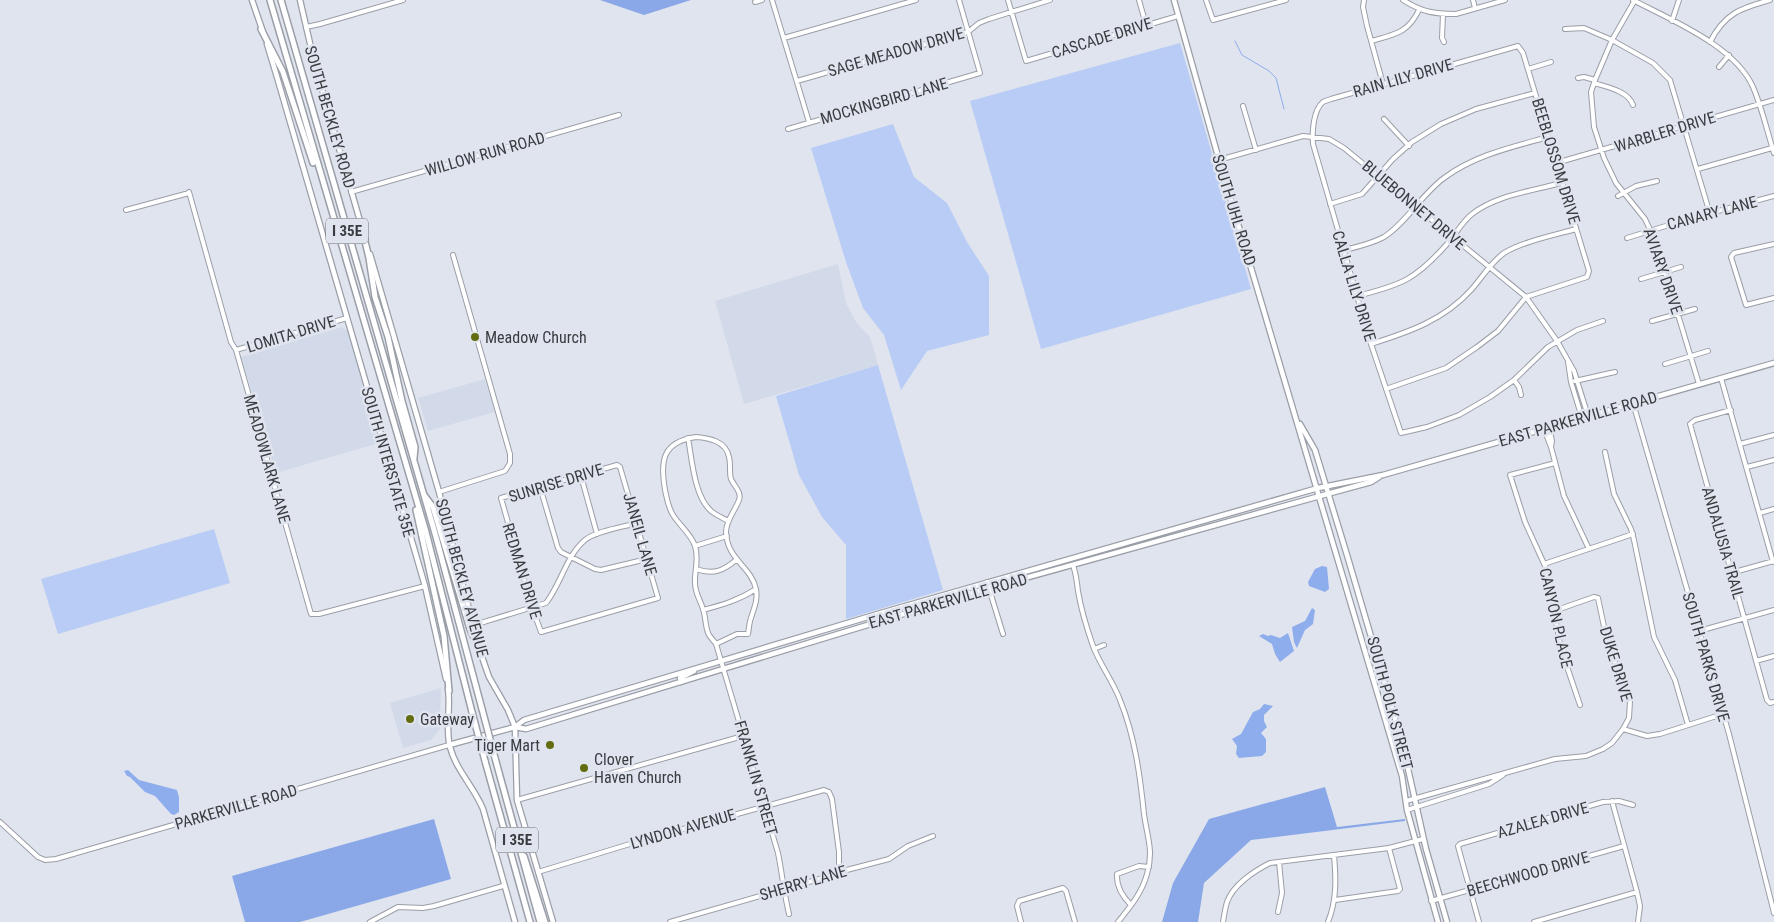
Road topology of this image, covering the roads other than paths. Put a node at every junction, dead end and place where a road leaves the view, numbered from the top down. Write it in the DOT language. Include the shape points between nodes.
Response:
graph roads {
  1 [pos="252,0"];
  2 [pos="270,0"];
  3 [pos="281,0"];
  4 [pos="300,0"];
  5 [pos="404,0"];
  6 [pos="762,0"];
  7 [pos="772,0"];
  8 [pos="916,0"];
  9 [pos="959,0"];
  10 [pos="1008,0"];
  11 [pos="1050,0"];
  12 [pos="1139,0"];
  13 [pos="1174,0"];
  14 [pos="1206,0"];
  15 [pos="1286,0"];
  16 [pos="1364,0"];
  17 [pos="1403,0"];
  18 [pos="1472,0"];
  19 [pos="1505,0"];
  20 [pos="1635,0"];
  21 [pos="1680,0"];
  22 [pos="1770,0"];
  23 [pos="755,2"];
  24 [pos="1475,8"];
  25 [pos="1420,10"];
  26 [pos="1012,12"];
  27 [pos="1443,14"];
  28 [pos="1178,16"];
  29 [pos="1672,20"];
  30 [pos="1146,25"];
  31 [pos="306,27"];
  32 [pos="261,28"];
  33 [pos="1565,29"];
  34 [pos="968,32"];
  35 [pos="784,38"];
  36 [pos="1612,40"];
  37 [pos="1372,41"];
  38 [pos="1444,42"];
  39 [pos="1710,42"];
  40 [pos="1518,46"];
  41 [pos="1730,55"];
  42 [pos="1551,62"];
  43 [pos="1719,67"];
  44 [pos="1528,69"];
  45 [pos="1578,78"];
  46 [pos="796,81"];
  47 [pos="1594,82"];
  48 [pos="1383,84"];
  49 [pos="1535,93"];
  50 [pos="1774,100"];
  51 [pos="1758,104"];
  52 [pos="1633,105"];
  53 [pos="1243,106"];
  54 [pos="619,115"];
  55 [pos="1384,120"];
  56 [pos="809,122"];
  57 [pos="1685,126"];
  58 [pos="788,129"];
  59 [pos="1312,137"];
  60 [pos="1548,137"];
  61 [pos="1409,146"];
  62 [pos="1772,148"];
  63 [pos="1256,150"];
  64 [pos="1602,150"];
  65 [pos="1774,153"];
  66 [pos="1219,160"];
  67 [pos="1556,163"];
  68 [pos="1698,169"];
  69 [pos="1379,176"];
  70 [pos="1657,181"];
  71 [pos="1561,183"];
  72 [pos="351,192"];
  73 [pos="1623,193"];
  74 [pos="1618,196"];
  75 [pos="1774,196"];
  76 [pos="1330,204"];
  77 [pos="1414,206"];
  78 [pos="126,210"];
  79 [pos="1710,214"];
  80 [pos="336,226"];
  81 [pos="1576,229"];
  82 [pos="1651,230"];
  83 [pos="363,233"];
  84 [pos="1452,238"];
  85 [pos="1627,238"];
  86 [pos="1774,244"];
  87 [pos="1344,250"];
  88 [pos="453,256"];
  89 [pos="1489,267"];
  90 [pos="1682,267"];
  91 [pos="1666,271"];
  92 [pos="1640,279"];
  93 [pos="1357,296"];
  94 [pos="1526,297"];
  95 [pos="1774,298"];
  96 [pos="1694,309"];
  97 [pos="1678,314"];
  98 [pos="347,318"];
  99 [pos="1603,321"];
  100 [pos="1652,321"];
  101 [pos="1557,341"];
  102 [pos="1371,344"];
  103 [pos="236,350"];
  104 [pos="1708,351"];
  105 [pos="1690,356"];
  106 [pos="1568,362"];
  107 [pos="1774,363"];
  108 [pos="1665,364"];
  109 [pos="1615,372"];
  110 [pos="1721,378"];
  111 [pos="1514,380"];
  112 [pos="1578,380"];
  113 [pos="1571,382"];
  114 [pos="1699,384"];
  115 [pos="1386,389"];
  116 [pos="1521,395"];
  117 [pos="1633,403"];
  118 [pos="1730,410"];
  119 [pos="1588,416"];
  120 [pos="1582,418"];
  121 [pos="1296,419"];
  122 [pos="1546,428"];
  123 [pos="1774,434"];
  124 [pos="688,438"];
  125 [pos="1740,444"];
  126 [pos="1605,452"];
  127 [pos="1774,460"];
  128 [pos="414,461"];
  129 [pos="1555,463"];
  130 [pos="620,467"];
  131 [pos="1747,467"];
  132 [pos="1383,475"];
  133 [pos="581,476"];
  134 [pos="1327,486"];
  135 [pos="540,488"];
  136 [pos="1318,488"];
  137 [pos="413,490"];
  138 [pos="438,492"];
  139 [pos="424,494"];
  140 [pos="1329,494"];
  141 [pos="1320,496"];
  142 [pos="504,509"];
  143 [pos="1774,509"];
  144 [pos="1760,513"];
  145 [pos="728,521"];
  146 [pos="637,523"];
  147 [pos="1187,526"];
  148 [pos="1189,533"];
  149 [pos="598,534"];
  150 [pos="1632,534"];
  151 [pos="727,536"];
  152 [pos="695,546"];
  153 [pos="1114,547"];
  154 [pos="1589,549"];
  155 [pos="1116,553"];
  156 [pos="571,558"];
  157 [pos="647,559"];
  158 [pos="736,560"];
  159 [pos="1774,561"];
  160 [pos="1072,562"];
  161 [pos="1544,564"];
  162 [pos="696,569"];
  163 [pos="1731,573"];
  164 [pos="987,582"];
  165 [pos="425,586"];
  166 [pos="989,588"];
  167 [pos="756,589"];
  168 [pos="532,607"];
  169 [pos="899,608"];
  170 [pos="703,610"];
  171 [pos="1774,610"];
  172 [pos="1554,611"];
  173 [pos="901,615"];
  174 [pos="1744,618"];
  175 [pos="474,625"];
  176 [pos="1699,631"];
  177 [pos="541,632"];
  178 [pos="1003,634"];
  179 [pos="716,644"];
  180 [pos="1104,645"];
  181 [pos="1094,649"];
  182 [pos="482,656"];
  183 [pos="1774,656"];
  184 [pos="721,660"];
  185 [pos="1756,661"];
  186 [pos="704,665"];
  187 [pos="723,668"];
  188 [pos="681,682"];
  189 [pos="637,686"];
  190 [pos="449,691"];
  191 [pos="640,695"];
  192 [pos="1772,703"];
  193 [pos="1580,705"];
  194 [pos="1723,714"];
  195 [pos="541,715"];
  196 [pos="543,724"];
  197 [pos="1688,725"];
  198 [pos="515,728"];
  199 [pos="1623,729"];
  200 [pos="483,736"];
  201 [pos="743,736"];
  202 [pos="449,745"];
  203 [pos="1507,772"];
  204 [pos="1439,792"];
  205 [pos="1415,798"];
  206 [pos="1441,799"];
  207 [pos="517,800"];
  208 [pos="1406,801"];
  209 [pos="1612,801"];
  210 [pos="1633,805"];
  211 [pos="764,806"];
  212 [pos="1416,807"];
  213 [pos="1407,810"];
  214 [pos="0,822"];
  215 [pos="515,836"];
  216 [pos="933,836"];
  217 [pos="1423,839"];
  218 [pos="1415,841"];
  219 [pos="1624,846"];
  220 [pos="1389,848"];
  221 [pos="1334,855"];
  222 [pos="1279,862"];
  223 [pos="1149,867"];
  224 [pos="538,872"];
  225 [pos="839,872"];
  226 [pos="504,886"];
  227 [pos="783,889"];
  228 [pos="1470,891"];
  229 [pos="1637,892"];
  230 [pos="1440,898"];
  231 [pos="1335,900"];
  232 [pos="1432,901"];
  233 [pos="1131,905"];
  234 [pos="1278,912"];
  235 [pos="1774,912"];
  236 [pos="788,914"];
  237 [pos="370,922"];
  238 [pos="515,922"];
  239 [pos="528,922"];
  240 [pos="540,922"];
  241 [pos="545,922"];
  242 [pos="553,922"];
  243 [pos="670,922"];
  244 [pos="1021,922"];
  245 [pos="1076,922"];
  246 [pos="1118,922"];
  247 [pos="1223,922"];
  248 [pos="1328,922"];
  249 [pos="1438,922"];
  250 [pos="1447,922"];
  251 [pos="1479,922"];
  252 [pos="1534,922"];
  253 [pos="1638,922"];
  1 -- 32 [label="main road, SOUTH INTERSTATE 35E"];
  2 -- 80 [label="highway, I 35E"];
  3 -- 128 [label="highway, I 35E"];
  4 -- 31 [label="main road, SOUTH BECKLEY ROAD"];
  5 -- 31 [label="street"];
  6 -- 23 [label="street"];
  7 -- 35 [label="street"];
  8 -- 35 [label="street"];
  9 -- 34 [label="street"];
  10 -- 26 [label="street"];
  11 -- 26 [label="street, SAGE MEADOW DRIVE"];
  12 -- 30 [label="street"];
  13 -- 28 [label="main road, SOUTH UHL ROAD"];
  14 -- 15 [label="street" via="1213,20"];
  16 -- 37 [label="street"];
  17 -- 25 [label="street"];
  18 -- 24 [label="street"];
  19 -- 24 [label="street"];
  20 -- 29 [label="street"];
  20 -- 36 [label="street, AVIARY DRIVE"];
  21 -- 29 [label="street"];
  22 -- 39 [label="street" via="1734,13 1722,22"];
  24 -- 27 [label="street"];
  25 -- 27 [label="street"];
  25 -- 37 [label="street" via="1414,21 1402,31"];
  26 -- 30 [label="street, CASCADE DRIVE" via="1026,61"];
  26 -- 34 [label="street, SAGE MEADOW DRIVE" via="979,23"];
  27 -- 38 [label="street"];
  28 -- 30 [label="street, CASCADE DRIVE"];
  28 -- 66 [label="main road, SOUTH UHL ROAD"];
  29 -- 39 [label="street"];
  31 -- 72 [label="main road, SOUTH BECKLEY ROAD"];
  32 -- 80 [label="highway" via="283,72"];
  32 -- 98 [label="main road, SOUTH INTERSTATE 35E" via="278,76"];
  33 -- 36 [label="street" via="1584,28"];
  34 -- 46 [label="street, SAGE MEADOW DRIVE"];
  34 -- 56 [label="street, MOCKINGBIRD LANE" via="980,73"];
  35 -- 46 [label="street"];
  36 -- 47 [label="street, AVIARY DRIVE"];
  36 -- 57 [label="street" via="1653,63 1670,80"];
  37 -- 48 [label="street"];
  39 -- 41 [label="street"];
  40 -- 44 [label="street, BEEBLOSSOM DRIVE"];
  40 -- 48 [label="street, RAIN LILY DRIVE"];
  41 -- 43 [label="street"];
  41 -- 51 [label="street" via="1752,86"];
  42 -- 44 [label="street"];
  44 -- 49 [label="street, BEEBLOSSOM DRIVE"];
  45 -- 47 [label="street"];
  46 -- 56 [label="street"];
  47 -- 52 [label="street" via="1628,97"];
  47 -- 64 [label="street, AVIARY DRIVE" via="1591,92 1594,127"];
  48 -- 59 [label="street, RAIN LILY DRIVE" via="1322,102 1317,109"];
  49 -- 60 [label="street, BEEBLOSSOM DRIVE"];
  49 -- 61 [label="street" via="1456,116"];
  50 -- 51 [label="street, WARBLER DRIVE"];
  51 -- 57 [label="street, WARBLER DRIVE"];
  51 -- 62 [label="street"];
  53 -- 63 [label="street"];
  54 -- 72 [label="street, WILLOW RUN ROAD"];
  55 -- 61 [label="street"];
  56 -- 58 [label="street, MOCKINGBIRD LANE"];
  57 -- 64 [label="street, WARBLER DRIVE"];
  57 -- 68 [label="street"];
  59 -- 63 [label="street, BLUEBONNET DRIVE" via="1303,136"];
  59 -- 69 [label="street, BLUEBONNET DRIVE" via="1329,139"];
  59 -- 76 [label="street, CALLA LILY DRIVE"];
  60 -- 67 [label="street, BEEBLOSSOM DRIVE"];
  60 -- 77 [label="street" via="1483,156 1443,178"];
  61 -- 69 [label="street"];
  62 -- 65 [label="street"];
  62 -- 68 [label="street"];
  63 -- 66 [label="street, BLUEBONNET DRIVE"];
  64 -- 67 [label="street, WARBLER DRIVE"];
  64 -- 73 [label="street, AVIARY DRIVE"];
  66 -- 121 [label="main road, SOUTH UHL ROAD"];
  67 -- 71 [label="street, BEEBLOSSOM DRIVE"];
  68 -- 79 [label="street"];
  69 -- 76 [label="street" via="1362,194"];
  69 -- 77 [label="street, BLUEBONNET DRIVE"];
  70 -- 73 [label="street"];
  71 -- 81 [label="street, BEEBLOSSOM DRIVE"];
  71 -- 84 [label="street" via="1488,205 1464,221"];
  72 -- 83 [label="main road, SOUTH BECKLEY ROAD"];
  73 -- 74 [label="street"];
  73 -- 82 [label="street, AVIARY DRIVE"];
  75 -- 79 [label="street, CANARY LANE"];
  76 -- 87 [label="street, CALLA LILY DRIVE"];
  77 -- 84 [label="street, BLUEBONNET DRIVE"];
  77 -- 87 [label="street" via="1383,237"];
  78 -- 103 [label="street, MEADOWLARK LANE" via="189,192"];
  79 -- 82 [label="street, CANARY LANE"];
  80 -- 137 [label="highway, I 35E"];
  81 -- 89 [label="street" via="1510,249"];
  81 -- 94 [label="street, BEEBLOSSOM DRIVE" via="1589,271 1587,277"];
  82 -- 85 [label="street, CANARY LANE"];
  82 -- 91 [label="street, AVIARY DRIVE"];
  83 -- 128 [label="highway" via="375,296 415,446"];
  83 -- 138 [label="main road, SOUTH BECKLEY AVENUE"];
  84 -- 89 [label="street, BLUEBONNET DRIVE"];
  84 -- 93 [label="street" via="1414,276 1390,288"];
  86 -- 95 [label="street" via="1734,253 1731,257 1746,305"];
  87 -- 93 [label="street, CALLA LILY DRIVE"];
  88 -- 138 [label="street" via="510,463 504,471"];
  89 -- 94 [label="street, BLUEBONNET DRIVE"];
  89 -- 102 [label="street" via="1470,291 1438,318"];
  90 -- 91 [label="street"];
  91 -- 92 [label="street"];
  91 -- 97 [label="street, AVIARY DRIVE"];
  93 -- 102 [label="street, CALLA LILY DRIVE"];
  94 -- 101 [label="street, BLUEBONNET DRIVE"];
  94 -- 115 [label="street" via="1498,331 1478,347 1446,368"];
  96 -- 97 [label="street"];
  97 -- 100 [label="street"];
  97 -- 105 [label="street, AVIARY DRIVE"];
  98 -- 103 [label="street, LOMITA DRIVE"];
  98 -- 165 [label="main road, SOUTH INTERSTATE 35E"];
  99 -- 101 [label="street"];
  101 -- 106 [label="street, BLUEBONNET DRIVE"];
  101 -- 111 [label="street"];
  102 -- 115 [label="street, CALLA LILY DRIVE"];
  103 -- 165 [label="street, MEADOWLARK LANE" via="311,614"];
  104 -- 105 [label="street"];
  105 -- 108 [label="street"];
  105 -- 114 [label="street, AVIARY DRIVE"];
  106 -- 112 [label="street, BLUEBONNET DRIVE"];
  106 -- 113 [label="street, BLUEBONNET DRIVE"];
  107 -- 110 [label="main road, EAST PARKERVILLE ROAD"];
  109 -- 112 [label="street"];
  110 -- 114 [label="main road, EAST PARKERVILLE ROAD"];
  110 -- 118 [label="street"];
  111 -- 115 [label="street, CALLA LILY DRIVE" via="1459,415 1401,433"];
  111 -- 116 [label="street"];
  112 -- 113 [label="street"];
  112 -- 119 [label="street, BLUEBONNET DRIVE"];
  113 -- 120 [label="street, BLUEBONNET DRIVE"];
  114 -- 117 [label="main road, EAST PARKERVILLE ROAD"];
  117 -- 119 [label="main road, EAST PARKERVILLE ROAD"];
  117 -- 176 [label="street, SOUTH PARKS DRIVE"];
  118 -- 125 [label="street"];
  118 -- 163 [label="street, ANDALUSIA TRAIL" via="1690,424"];
  119 -- 120 [label="main road, EAST PARKERVILLE ROAD"];
  120 -- 122 [label="main road, EAST PARKERVILLE ROAD"];
  121 -- 134 [label="main road, SOUTH UHL ROAD" via="1315,450"];
  121 -- 136 [label="main road, SOUTH UHL ROAD"];
  122 -- 129 [label="street" via="1552,441"];
  122 -- 132 [label="main road, EAST PARKERVILLE ROAD"];
  123 -- 125 [label="street"];
  124 -- 145 [label="street" via="697,486 704,501 710,510"];
  124 -- 145 [label="street" via="715,440 727,451 730,476 740,498"];
  124 -- 152 [label="street" via="669,449 662,472 670,510"];
  125 -- 131 [label="street"];
  126 -- 150 [label="street" via="1614,494"];
  127 -- 131 [label="street"];
  128 -- 139 [label="highway, I 35E"];
  129 -- 154 [label="street" via="1564,496"];
  129 -- 161 [label="street, CANYON PLACE" via="1510,475 1525,522"];
  130 -- 133 [label="street, SUNRISE DRIVE" via="612,466"];
  130 -- 146 [label="street, JANEIL LANE"];
  131 -- 144 [label="street"];
  132 -- 134 [label="main road, EAST PARKERVILLE ROAD"];
  132 -- 140 [label="main road, EAST PARKERVILLE ROAD" via="1371,482"];
  133 -- 135 [label="street, SUNRISE DRIVE"];
  133 -- 149 [label="street"];
  134 -- 136 [label="main road, EAST PARKERVILLE ROAD"];
  134 -- 140 [label="main road, SOUTH POLK STREET"];
  135 -- 142 [label="street, SUNRISE DRIVE" via="502,498"];
  135 -- 156 [label="street" via="558,548"];
  136 -- 141 [label="main road, SOUTH POLK STREET"];
  136 -- 147 [label="main road, EAST PARKERVILLE ROAD"];
  137 -- 190 [label="highway" via="444,636"];
  137 -- 239 [label="highway, I 35E, bridge"];
  138 -- 175 [label="main road, SOUTH BECKLEY AVENUE"];
  139 -- 182 [label="highway" via="433,507 470,629"];
  139 -- 215 [label="highway, I 35E, bridge"];
  140 -- 141 [label="main road, EAST PARKERVILLE ROAD"];
  140 -- 205 [label="main road, SOUTH POLK STREET" via="1402,742"];
  141 -- 148 [label="main road, EAST PARKERVILLE ROAD"];
  141 -- 208 [label="main road, SOUTH POLK STREET" via="1402,776"];
  142 -- 168 [label="street, REDMAN DRIVE"];
  143 -- 144 [label="street"];
  144 -- 159 [label="street"];
  145 -- 151 [label="street"];
  146 -- 149 [label="street"];
  146 -- 157 [label="street, JANEIL LANE"];
  147 -- 148 [label="main road"];
  147 -- 153 [label="main road, EAST PARKERVILLE ROAD"];
  148 -- 155 [label="main road, EAST PARKERVILLE ROAD"];
  149 -- 156 [label="street" via="585,540"];
  150 -- 154 [label="street"];
  150 -- 197 [label="street" via="1654,637 1675,680"];
  151 -- 152 [label="street"];
  151 -- 158 [label="street"];
  152 -- 162 [label="street, FRANKLIN STREET"];
  153 -- 155 [label="main road"];
  153 -- 160 [label="main road, EAST PARKERVILLE ROAD"];
  154 -- 161 [label="street"];
  155 -- 160 [label="main road, EAST PARKERVILLE ROAD"];
  156 -- 157 [label="street" via="601,570"];
  156 -- 168 [label="street" via="546,603"];
  157 -- 177 [label="street, JANEIL LANE" via="658,598"];
  158 -- 162 [label="street" via="716,572"];
  158 -- 167 [label="street"];
  159 -- 163 [label="street"];
  160 -- 164 [label="main road, EAST PARKERVILLE ROAD"];
  160 -- 166 [label="main road, EAST PARKERVILLE ROAD"];
  160 -- 181 [label="street"];
  161 -- 172 [label="street, CANYON PLACE"];
  162 -- 170 [label="street, FRANKLIN STREET" via="696,596"];
  163 -- 174 [label="street, ANDALUSIA TRAIL"];
  164 -- 166 [label="street"];
  164 -- 169 [label="main road, EAST PARKERVILLE ROAD"];
  165 -- 190 [label="main road, SOUTH INTERSTATE 35E"];
  166 -- 173 [label="main road, EAST PARKERVILLE ROAD"];
  166 -- 178 [label="street"];
  167 -- 170 [label="street" via="730,603"];
  167 -- 179 [label="street" via="757,601 748,634 737,634"];
  168 -- 175 [label="street"];
  168 -- 177 [label="street, REDMAN DRIVE"];
  169 -- 173 [label="main road"];
  169 -- 184 [label="main road, EAST PARKERVILLE ROAD"];
  170 -- 179 [label="street, FRANKLIN STREET" via="708,634"];
  171 -- 174 [label="street"];
  172 -- 193 [label="street, CANYON PLACE" via="1561,648"];
  172 -- 199 [label="street, DUKE DRIVE" via="1598,598 1607,641 1630,701 1629,718"];
  173 -- 187 [label="main road, EAST PARKERVILLE ROAD"];
  174 -- 176 [label="street"];
  174 -- 185 [label="street, ANDALUSIA TRAIL"];
  175 -- 182 [label="main road, SOUTH BECKLEY AVENUE"];
  176 -- 194 [label="street, SOUTH PARKS DRIVE"];
  179 -- 184 [label="street, FRANKLIN STREET"];
  180 -- 181 [label="street"];
  181 -- 223 [label="street" via="1122,703 1135,746 1151,845"];
  182 -- 198 [label="main road, SOUTH BECKLEY AVENUE" via="491,682"];
  183 -- 185 [label="street"];
  184 -- 186 [label="main road, EAST PARKERVILLE ROAD"];
  184 -- 187 [label="street, FRANKLIN STREET"];
  185 -- 192 [label="street, ANDALUSIA TRAIL" via="1767,700"];
  186 -- 188 [label="main road" via="682,676"];
  186 -- 189 [label="main road, EAST PARKERVILLE ROAD"];
  187 -- 188 [label="main road, EAST PARKERVILLE ROAD"];
  187 -- 201 [label="street, FRANKLIN STREET"];
  188 -- 191 [label="main road, EAST PARKERVILLE ROAD"];
  189 -- 191 [label="main road"];
  189 -- 195 [label="main road, EAST PARKERVILLE ROAD"];
  190 -- 202 [label="main road, SOUTH INTERSTATE 35E"];
  191 -- 196 [label="main road, EAST PARKERVILLE ROAD"];
  194 -- 197 [label="street"];
  194 -- 235 [label="street, SOUTH PARKS DRIVE"];
  195 -- 196 [label="main road"];
  195 -- 198 [label="main road, EAST PARKERVILLE ROAD" via="524,720"];
  196 -- 198 [label="main road, EAST PARKERVILLE ROAD" via="526,729"];
  197 -- 199 [label="street" via="1647,736"];
  198 -- 200 [label="main road, EAST PARKERVILLE ROAD"];
  198 -- 207 [label="main road, SOUTH BECKLEY AVENUE"];
  199 -- 203 [label="street" via="1612,743 1593,754 1555,759"];
  200 -- 202 [label="main road, PARKERVILLE ROAD"];
  201 -- 207 [label="street"];
  201 -- 211 [label="street, FRANKLIN STREET"];
  202 -- 214 [label="street, PARKERVILLE ROAD" via="56,859 38,857"];
  202 -- 226 [label="main road, SOUTH INTERSTATE 35E" via="453,758 481,804"];
  203 -- 204 [label="street"];
  203 -- 206 [label="street" via="1489,784"];
  204 -- 205 [label="street"];
  204 -- 206 [label="street"];
  205 -- 208 [label="street"];
  205 -- 212 [label="main road, SOUTH POLK STREET"];
  206 -- 212 [label="street"];
  207 -- 224 [label="main road, SOUTH BECKLEY AVENUE"];
  208 -- 213 [label="main road, SOUTH POLK STREET"];
  209 -- 210 [label="street, AZALEA DRIVE"];
  209 -- 219 [label="street"];
  209 -- 228 [label="street, AZALEA DRIVE" via="1458,846"];
  211 -- 224 [label="street, LYNDON AVENUE"];
  211 -- 225 [label="street, LYNDON AVENUE" via="824,790 830,792"];
  211 -- 227 [label="street, FRANKLIN STREET" via="784,880"];
  212 -- 213 [label="street"];
  212 -- 217 [label="main road, SOUTH POLK STREET"];
  213 -- 218 [label="main road, SOUTH POLK STREET"];
  215 -- 240 [label="highway, I 35E"];
  215 -- 241 [label="highway" via="528,865"];
  216 -- 225 [label="street, SHERRY LANE" via="908,846 889,859"];
  217 -- 218 [label="street"];
  217 -- 230 [label="main road, SOUTH POLK STREET"];
  218 -- 220 [label="street"];
  218 -- 232 [label="main road, SOUTH POLK STREET"];
  219 -- 228 [label="street, BEECHWOOD DRIVE"];
  219 -- 229 [label="street"];
  220 -- 221 [label="street"];
  220 -- 231 [label="street" via="1398,891"];
  221 -- 222 [label="street"];
  221 -- 231 [label="street"];
  222 -- 234 [label="street" via="1282,893"];
  222 -- 247 [label="street" via="1260,868 1234,889 1227,902"];
  223 -- 233 [label="street" via="1142,889"];
  223 -- 233 [label="street" via="1139,866 1117,874 1121,892"];
  224 -- 242 [label="main road, SOUTH BECKLEY AVENUE"];
  225 -- 227 [label="street, SHERRY LANE"];
  226 -- 237 [label="street" via="434,906 398,907"];
  226 -- 238 [label="main road, SOUTH INTERSTATE 35E"];
  227 -- 236 [label="street, FRANKLIN STREET"];
  227 -- 243 [label="street, SHERRY LANE"];
  228 -- 230 [label="street, BEECHWOOD DRIVE"];
  228 -- 251 [label="street"];
  229 -- 252 [label="street"];
  229 -- 253 [label="street" via="1640,906"];
  230 -- 232 [label="street, BEECHWOOD DRIVE"];
  230 -- 250 [label="main road, SOUTH POLK STREET"];
  231 -- 248 [label="street"];
  232 -- 249 [label="main road, SOUTH POLK STREET"];
  233 -- 246 [label="street"];
  244 -- 245 [label="street" via="1017,903 1020,900 1064,889"];
}
